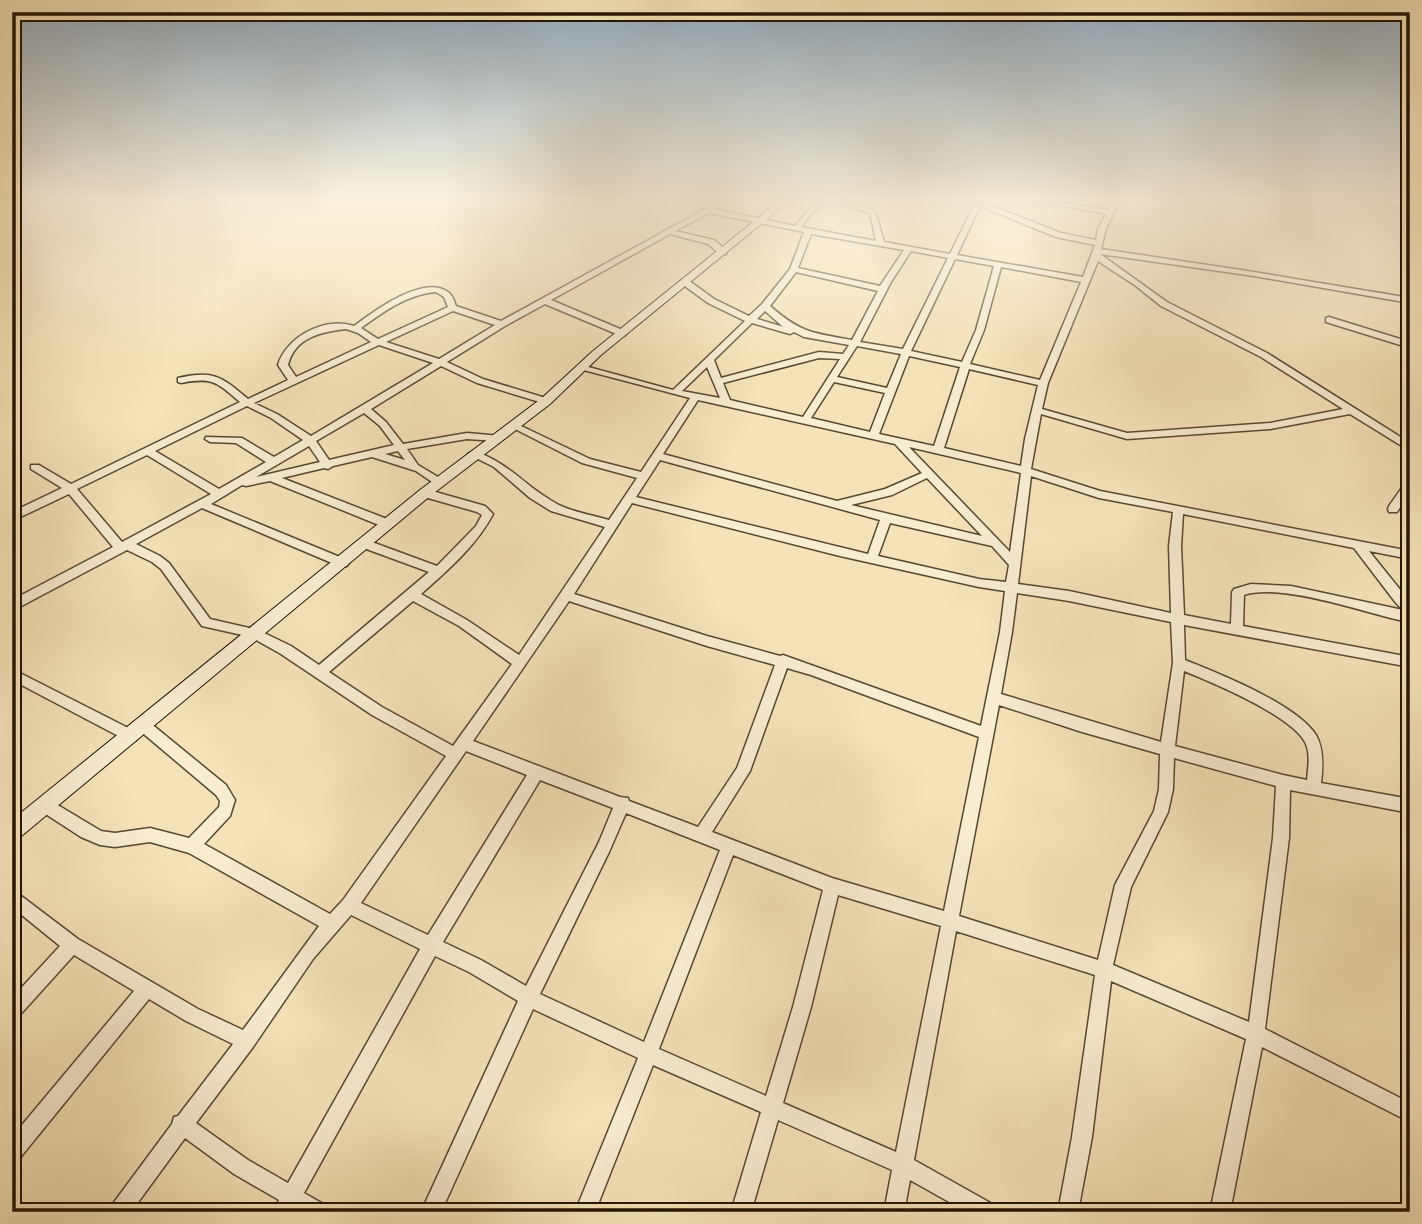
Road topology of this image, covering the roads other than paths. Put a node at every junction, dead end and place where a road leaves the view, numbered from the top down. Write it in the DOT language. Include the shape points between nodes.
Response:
graph roads {
  1 [pos="629,254"];
  2 [pos="720,254"];
  3 [pos="799,254"];
  4 [pos="905,254"];
  5 [pos="947,254"];
  6 [pos="1095,254"];
  7 [pos="1102,254"];
  8 [pos="1124,254"];
  9 [pos="952,255"];
  10 [pos="998,264"];
  11 [pos="794,268"];
  12 [pos="1086,280"];
  13 [pos="685,282"];
  14 [pos="881,289"];
  15 [pos="545,301"];
  16 [pos="1410,301"];
  17 [pos="765,306"];
  18 [pos="453,308"];
  19 [pos="1329,320"];
  20 [pos="750,321"];
  21 [pos="502,324"];
  22 [pos="356,328"];
  23 [pos="622,333"];
  24 [pos="804,334"];
  25 [pos="377,342"];
  26 [pos="855,343"];
  27 [pos="1410,345"];
  28 [pos="908,353"];
  29 [pos="844,357"];
  30 [pos="709,359"];
  31 [pos="441,363"];
  32 [pos="965,366"];
  33 [pos="581,368"];
  34 [pos="831,379"];
  35 [pos="181,380"];
  36 [pos="293,380"];
  37 [pos="717,382"];
  38 [pos="1043,383"];
  39 [pos="890,391"];
  40 [pos="675,393"];
  41 [pos="696,396"];
  42 [pos="546,401"];
  43 [pos="726,402"];
  44 [pos="247,403"];
  45 [pos="365,409"];
  46 [pos="1036,410"];
  47 [pos="1350,411"];
  48 [pos="805,421"];
  49 [pos="514,426"];
  50 [pos="874,435"];
  51 [pos="497,438"];
  52 [pos="210,439"];
  53 [pos="897,440"];
  54 [pos="311,441"];
  55 [pos="401,447"];
  56 [pos="1410,448"];
  57 [pos="147,450"];
  58 [pos="938,451"];
  59 [pos="373,453"];
  60 [pos="473,454"];
  61 [pos="658,456"];
  62 [pos="274,462"];
  63 [pos="328,466"];
  64 [pos="414,466"];
  65 [pos="36,467"];
  66 [pos="1024,470"];
  67 [pos="928,474"];
  68 [pos="270,477"];
  69 [pos="645,477"];
  70 [pos="439,482"];
  71 [pos="1410,484"];
  72 [pos="69,487"];
  73 [pos="224,491"];
  74 [pos="425,493"];
  75 [pos="630,499"];
  76 [pos="202,504"];
  77 [pos="838,504"];
  78 [pos="1393,509"];
  79 [pos="1178,512"];
  80 [pos="12,517"];
  81 [pos="886,518"];
  82 [pos="388,524"];
  83 [pos="612,525"];
  84 [pos="994,542"];
  85 [pos="365,544"];
  86 [pos="1357,544"];
  87 [pos="124,547"];
  88 [pos="1410,555"];
  89 [pos="872,558"];
  90 [pos="343,563"];
  91 [pos="1016,564"];
  92 [pos="438,571"];
  93 [pos="1010,587"];
  94 [pos="411,594"];
  95 [pos="566,596"];
  96 [pos="12,606"];
  97 [pos="1410,609"];
  98 [pos="1410,615"];
  99 [pos="1178,619"];
  100 [pos="1237,628"];
  101 [pos="254,633"];
  102 [pos="783,660"];
  103 [pos="1410,662"];
  104 [pos="521,663"];
  105 [pos="1179,663"];
  106 [pos="318,673"];
  107 [pos="13,675"];
  108 [pos="994,698"];
  109 [pos="144,726"];
  110 [pos="986,734"];
  111 [pos="131,736"];
  112 [pos="459,748"];
  113 [pos="1167,750"];
  114 [pos="536,773"];
  115 [pos="1283,782"];
  116 [pos="1313,786"];
  117 [pos="623,803"];
  118 [pos="46,806"];
  119 [pos="1410,806"];
  120 [pos="12,832"];
  121 [pos="702,834"];
  122 [pos="192,846"];
  123 [pos="729,846"];
  124 [pos="832,886"];
  125 [pos="12,897"];
  126 [pos="349,906"];
  127 [pos="952,922"];
  128 [pos="330,923"];
  129 [pos="72,945"];
  130 [pos="432,946"];
  131 [pos="1104,970"];
  132 [pos="146,989"];
  133 [pos="529,998"];
  134 [pos="12,1011"];
  135 [pos="1256,1034"];
  136 [pos="247,1041"];
  137 [pos="647,1053"];
  138 [pos="772,1108"];
  139 [pos="1410,1113"];
  140 [pos="181,1124"];
  141 [pos="12,1152"];
  142 [pos="903,1165"];
  143 [pos="287,1205"];
  144 [pos="118,1212"];
  145 [pos="318,1212"];
  146 [pos="431,1212"];
  147 [pos="585,1212"];
  148 [pos="741,1212"];
  149 [pos="894,1212"];
  150 [pos="987,1212"];
  151 [pos="1068,1212"];
  152 [pos="1220,1212"];
  1 -- 15 [label="street"];
  2 -- 13 [label="street"];
  3 -- 11 [label="street"];
  4 -- 14 [label="street"];
  5 -- 9 [label="street"];
  6 -- 12 [label="street"];
  7 -- 47 [label="street" via="1164,304 1264,355"];
  8 -- 16 [label="street"];
  9 -- 10 [label="street"];
  9 -- 28 [label="street"];
  10 -- 12 [label="street"];
  10 -- 32 [label="street"];
  11 -- 14 [label="street"];
  11 -- 17 [label="street"];
  12 -- 38 [label="street"];
  13 -- 20 [label="street" via="711,302"];
  13 -- 23 [label="street"];
  14 -- 26 [label="street"];
  15 -- 21 [label="street"];
  15 -- 23 [label="street"];
  17 -- 20 [label="street"];
  17 -- 24 [label="street"];
  18 -- 21 [label="street"];
  18 -- 22 [label="street" via="442,292 427,288"];
  18 -- 25 [label="street"];
  19 -- 27 [label="street"];
  20 -- 24 [label="street"];
  20 -- 30 [label="street"];
  21 -- 31 [label="street"];
  22 -- 25 [label="street"];
  22 -- 36 [label="street" via="323,329 292,344 283,365"];
  23 -- 33 [label="street"];
  24 -- 26 [label="street"];
  25 -- 31 [label="street"];
  25 -- 36 [label="street"];
  26 -- 28 [label="street"];
  26 -- 29 [label="street"];
  28 -- 32 [label="street"];
  28 -- 39 [label="street"];
  29 -- 34 [label="street"];
  29 -- 37 [label="street" via="819,355"];
  30 -- 37 [label="street"];
  30 -- 40 [label="street"];
  31 -- 42 [label="street" via="480,382"];
  31 -- 45 [label="street"];
  32 -- 38 [label="street"];
  32 -- 58 [label="street"];
  33 -- 40 [label="street"];
  33 -- 42 [label="street"];
  34 -- 39 [label="street"];
  34 -- 48 [label="street"];
  35 -- 44 [label="street" via="204,376 217,380"];
  36 -- 44 [label="street"];
  37 -- 43 [label="street"];
  38 -- 46 [label="street"];
  39 -- 50 [label="street"];
  40 -- 41 [label="street"];
  41 -- 43 [label="street"];
  41 -- 61 [label="street"];
  42 -- 49 [label="street"];
  43 -- 48 [label="street"];
  44 -- 54 [label="street"];
  44 -- 57 [label="street"];
  45 -- 54 [label="street"];
  45 -- 55 [label="street"];
  46 -- 47 [label="street" via="1127,436 1270,426"];
  46 -- 66 [label="street"];
  47 -- 56 [label="street"];
  48 -- 50 [label="street"];
  49 -- 51 [label="street"];
  49 -- 69 [label="street" via="586,461"];
  50 -- 53 [label="street"];
  51 -- 55 [label="street" via="467,436"];
  51 -- 60 [label="street"];
  52 -- 62 [label="street" via="238,440"];
  53 -- 58 [label="street"];
  53 -- 67 [label="street"];
  54 -- 62 [label="street"];
  54 -- 63 [label="street"];
  55 -- 59 [label="street"];
  55 -- 64 [label="street"];
  57 -- 72 [label="street"];
  57 -- 73 [label="street"];
  58 -- 66 [label="street"];
  59 -- 63 [label="street"];
  59 -- 64 [label="street"];
  60 -- 70 [label="street"];
  60 -- 83 [label="street" via="498,465 555,508"];
  61 -- 69 [label="street"];
  61 -- 77 [label="street"];
  62 -- 73 [label="street"];
  63 -- 68 [label="street"];
  64 -- 70 [label="street"];
  65 -- 72 [label="street"];
  66 -- 79 [label="street"];
  66 -- 91 [label="street"];
  67 -- 77 [label="street" via="888,492"];
  67 -- 84 [label="street"];
  68 -- 73 [label="street"];
  68 -- 82 [label="street"];
  69 -- 75 [label="street"];
  70 -- 74 [label="street"];
  71 -- 78 [label="street"];
  72 -- 80 [label="street"];
  72 -- 87 [label="street"];
  73 -- 76 [label="street"];
  74 -- 82 [label="street"];
  74 -- 92 [label="street" via="488,514 477,533"];
  75 -- 83 [label="street"];
  75 -- 89 [label="street"];
  76 -- 87 [label="street"];
  76 -- 90 [label="street"];
  77 -- 81 [label="street"];
  79 -- 86 [label="street"];
  79 -- 99 [label="street"];
  81 -- 84 [label="street"];
  81 -- 89 [label="street"];
  82 -- 85 [label="street"];
  83 -- 95 [label="street"];
  84 -- 91 [label="street"];
  85 -- 90 [label="street"];
  85 -- 92 [label="street"];
  86 -- 88 [label="street"];
  86 -- 97 [label="street"];
  87 -- 96 [label="street"];
  87 -- 101 [label="street" via="164,566 206,623"];
  89 -- 93 [label="street"];
  90 -- 101 [label="street"];
  91 -- 93 [label="street"];
  92 -- 94 [label="street"];
  93 -- 99 [label="street"];
  93 -- 108 [label="street"];
  94 -- 104 [label="street"];
  94 -- 106 [label="street"];
  95 -- 102 [label="street"];
  95 -- 104 [label="street"];
  98 -- 100 [label="street" via="1252,587 1238,592"];
  99 -- 100 [label="street"];
  99 -- 105 [label="street"];
  100 -- 103 [label="street"];
  101 -- 106 [label="street"];
  101 -- 109 [label="street"];
  102 -- 110 [label="street"];
  102 -- 121 [label="street" via="743,771"];
  104 -- 112 [label="street"];
  105 -- 113 [label="street"];
  105 -- 116 [label="street" via="1246,693 1299,727 1310,738 1314,752"];
  106 -- 112 [label="street" via="377,711"];
  107 -- 111 [label="street"];
  108 -- 110 [label="street"];
  108 -- 113 [label="street"];
  109 -- 111 [label="street"];
  109 -- 122 [label="street" via="228,800 225,811"];
  110 -- 127 [label="street"];
  111 -- 118 [label="street"];
  112 -- 114 [label="street"];
  112 -- 126 [label="street"];
  113 -- 115 [label="street"];
  113 -- 131 [label="street" via="1161,812 1131,865"];
  114 -- 117 [label="street"];
  114 -- 130 [label="street"];
  115 -- 116 [label="street"];
  115 -- 135 [label="street" via="1281,838"];
  116 -- 119 [label="street"];
  117 -- 121 [label="street"];
  117 -- 133 [label="street"];
  118 -- 120 [label="street"];
  118 -- 122 [label="street" via="100,838 150,835"];
  121 -- 123 [label="street"];
  122 -- 128 [label="street"];
  123 -- 124 [label="street"];
  123 -- 137 [label="street"];
  124 -- 127 [label="street"];
  124 -- 138 [label="street"];
  125 -- 129 [label="street"];
  126 -- 128 [label="street"];
  126 -- 130 [label="street"];
  127 -- 131 [label="street"];
  127 -- 142 [label="street"];
  128 -- 136 [label="street"];
  129 -- 132 [label="street"];
  129 -- 134 [label="street"];
  130 -- 133 [label="street" via="475,965"];
  130 -- 143 [label="street"];
  131 -- 135 [label="street"];
  131 -- 151 [label="street"];
  132 -- 136 [label="street"];
  132 -- 141 [label="street"];
  133 -- 137 [label="street"];
  133 -- 146 [label="street"];
  135 -- 139 [label="street"];
  135 -- 152 [label="street"];
  136 -- 140 [label="street"];
  137 -- 138 [label="street"];
  137 -- 147 [label="street"];
  138 -- 142 [label="street"];
  138 -- 148 [label="street"];
  140 -- 143 [label="street"];
  140 -- 144 [label="street"];
  142 -- 149 [label="street"];
  142 -- 150 [label="street"];
  143 -- 145 [label="street"];
}
